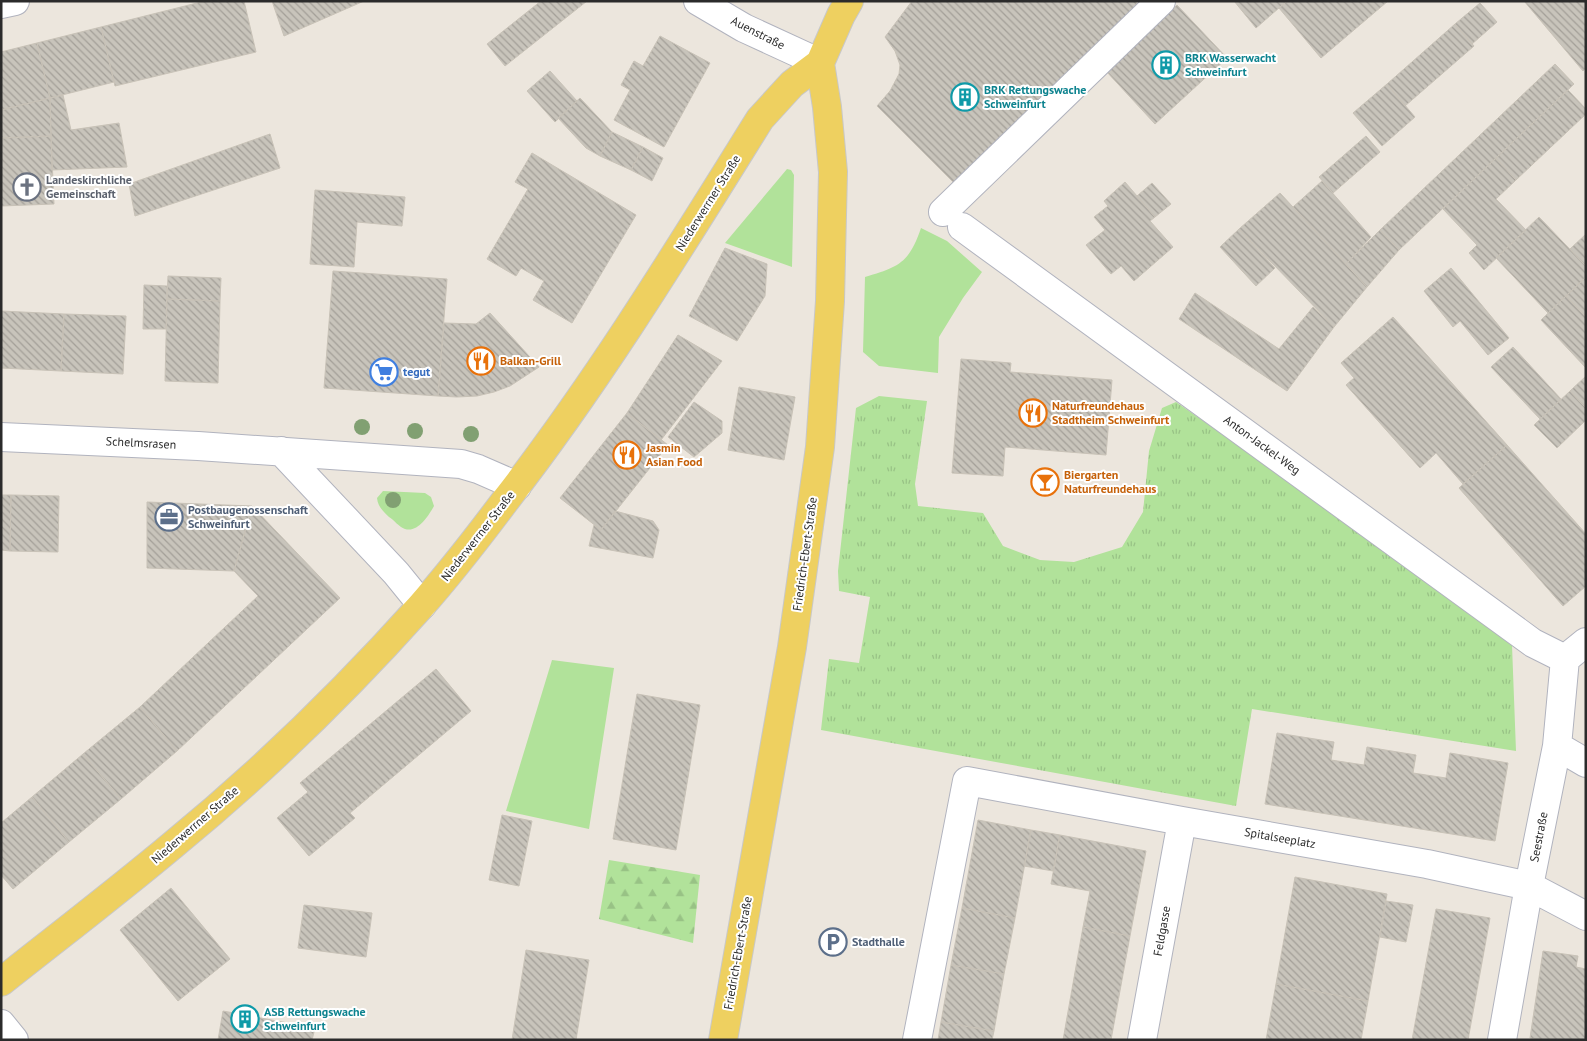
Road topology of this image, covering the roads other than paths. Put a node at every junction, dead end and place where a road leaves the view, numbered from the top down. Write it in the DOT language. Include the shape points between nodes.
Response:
graph roads {
  1 [pos="15,1"];
  2 [pos="698,1"];
  3 [pos="849,1"];
  4 [pos="1161,1"];
  5 [pos="1,4"];
  6 [pos="820,63"];
  7 [pos="1,436"];
  8 [pos="280,451"];
  9 [pos="518,486"];
  10 [pos="422,605"];
  11 [pos="1576,650"];
  12 [pos="1557,746"];
  13 [pos="1586,763"];
  14 [pos="1182,821"];
  15 [pos="1529,886"];
  16 [pos="1586,916"];
  17 [pos="1,982"];
  18 [pos="1,1024"];
  19 [pos="14,1040"];
  20 [pos="723,1040"];
  21 [pos="917,1040"];
  22 [pos="1142,1040"];
  23 [pos="1502,1040"];
  1 -- 5 [label="street"];
  2 -- 6 [label="street, Auenstraße" via="744,28"];
  3 -- 6 [label="main road, Niederwerrner Straße"];
  4 -- 11 [label="street, Anton-Jackel-Weg" via="953,219 1534,642"];
  6 -- 9 [label="main road, Niederwerrner Straße" via="792,84 760,119 609,359"];
  6 -- 20 [label="main road, Friedrich-Ebert-Straße" via="833,172 830,301 820,447 793,637"];
  7 -- 8 [label="street, Schelmsrasen"];
  8 -- 9 [label="street, Schelmsrasen" via="461,464"];
  8 -- 10 [label="street" via="396,573"];
  9 -- 10 [label="main road, Niederwerrner Straße"];
  10 -- 17 [label="main road, Niederwerrner Straße" via="347,686 262,767 175,843"];
  11 -- 12 [label="street, Seestraße"];
  12 -- 13 [label="street"];
  12 -- 15 [label="street, Seestraße"];
  14 -- 15 [label="street, Spitalseeplatz" via="1427,864"];
  14 -- 21 [label="street, Spitalseeplatz" via="967,780"];
  14 -- 22 [label="street, Feldgasse"];
  15 -- 16 [label="street, Spitalseeplatz"];
  15 -- 23 [label="street, Seestraße"];
  18 -- 19 [label="street"];
}
